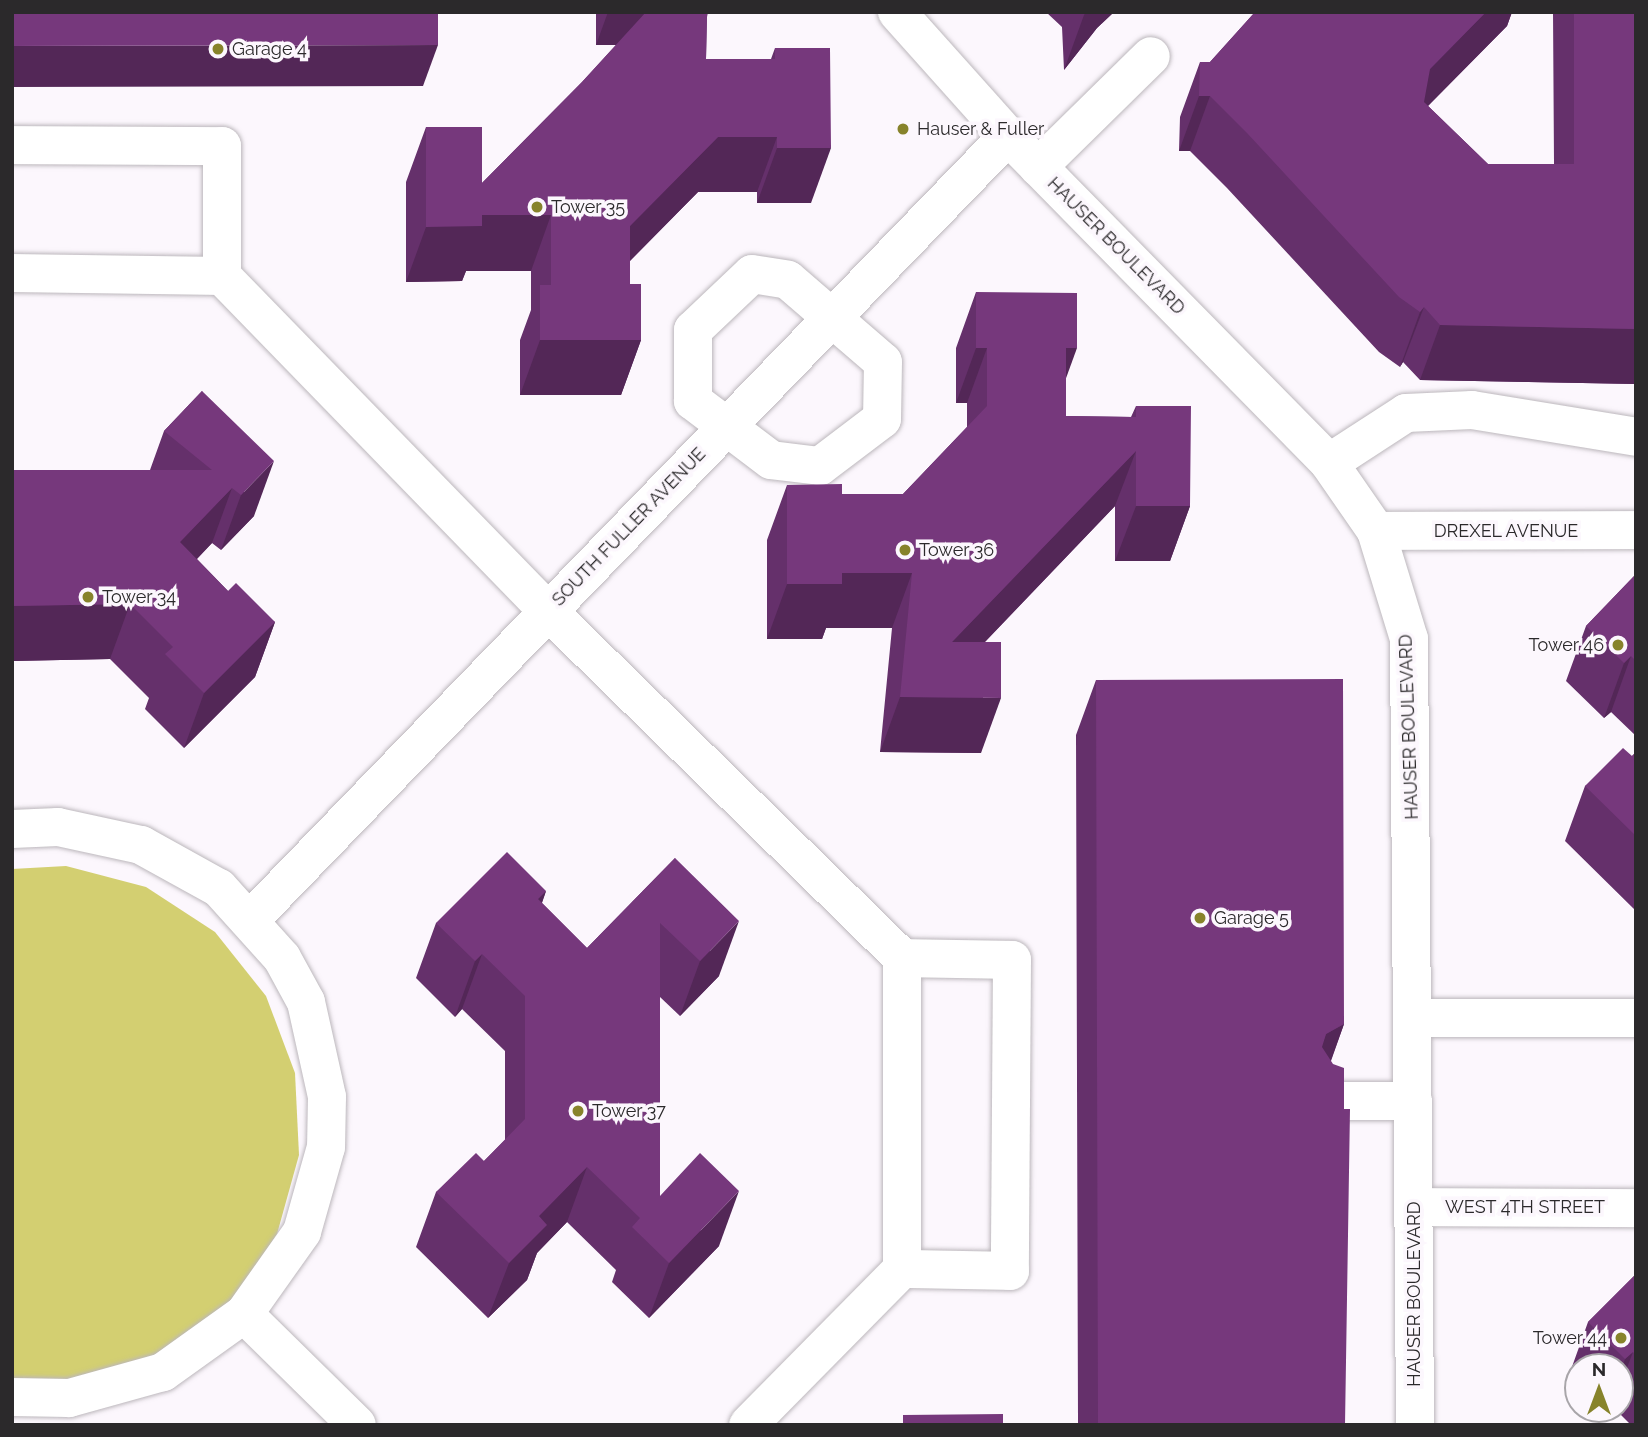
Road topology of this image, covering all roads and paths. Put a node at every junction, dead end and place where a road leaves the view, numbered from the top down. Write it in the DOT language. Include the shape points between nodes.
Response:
graph roads {
  1 [pos="898,12"];
  2 [pos="1151,56"];
  3 [pos="1008,136"];
  4 [pos="12,145"];
  5 [pos="1038,167"];
  6 [pos="12,273"];
  7 [pos="222,276"];
  8 [pos="829,320"];
  9 [pos="723,430"];
  10 [pos="1636,437"];
  11 [pos="1329,463"];
  12 [pos="1636,530"];
  13 [pos="1376,531"];
  14 [pos="548,611"];
  15 [pos="12,829"];
  16 [pos="251,919"];
  17 [pos="901,958"];
  18 [pos="1412,1018"];
  19 [pos="1636,1018"];
  20 [pos="1324,1101"];
  21 [pos="1413,1101"];
  22 [pos="1414,1207"];
  23 [pos="1636,1208"];
  24 [pos="902,1269"];
  25 [pos="244,1314"];
  26 [pos="12,1397"];
  27 [pos="357,1425"];
  28 [pos="748,1425"];
  29 [pos="1415,1425"];
  1 -- 3 [label="street, HAUSER BOULEVARD"];
  2 -- 5 [label="street"];
  3 -- 5 [label="street, HAUSER BOULEVARD"];
  3 -- 8 [label="street, SOUTH FULLER AVENUE"];
  4 -- 7 [label="street" via="222,146"];
  5 -- 11 [label="street, HAUSER BOULEVARD"];
  6 -- 7 [label="street"];
  7 -- 14 [label="street"];
  8 -- 9 [label="street, SOUTH FULLER AVENUE"];
  8 -- 9 [label="street" via="788,280 752,274 692,330 693,401"];
  8 -- 9 [label="street" via="883,362 882,419 820,466 771,460"];
  9 -- 14 [label="street, SOUTH FULLER AVENUE"];
  10 -- 11 [label="street" via="1472,410 1406,413"];
  11 -- 13 [label="street, HAUSER BOULEVARD"];
  12 -- 13 [label="street, DREXEL AVENUE"];
  13 -- 18 [label="street, HAUSER BOULEVARD" via="1409,639"];
  14 -- 16 [label="street, SOUTH FULLER AVENUE"];
  14 -- 17 [label="street"];
  15 -- 16 [label="street" via="58,827 141,845 219,888"];
  16 -- 25 [label="street" via="306,1002 327,1097 326,1147 302,1232 283,1268"];
  17 -- 24 [label="street"];
  17 -- 24 [label="street" via="1012,960 1010,1271"];
  18 -- 19 [label="street"];
  18 -- 21 [label="street, HAUSER BOULEVARD"];
  20 -- 21 [label="street"];
  21 -- 22 [label="street, HAUSER BOULEVARD"];
  22 -- 23 [label="street, WEST 4TH STREET"];
  22 -- 29 [label="street, HAUSER BOULEVARD"];
  24 -- 28 [label="street"];
  25 -- 26 [label="street" via="163,1372 69,1398"];
  25 -- 27 [label="street"];
}
